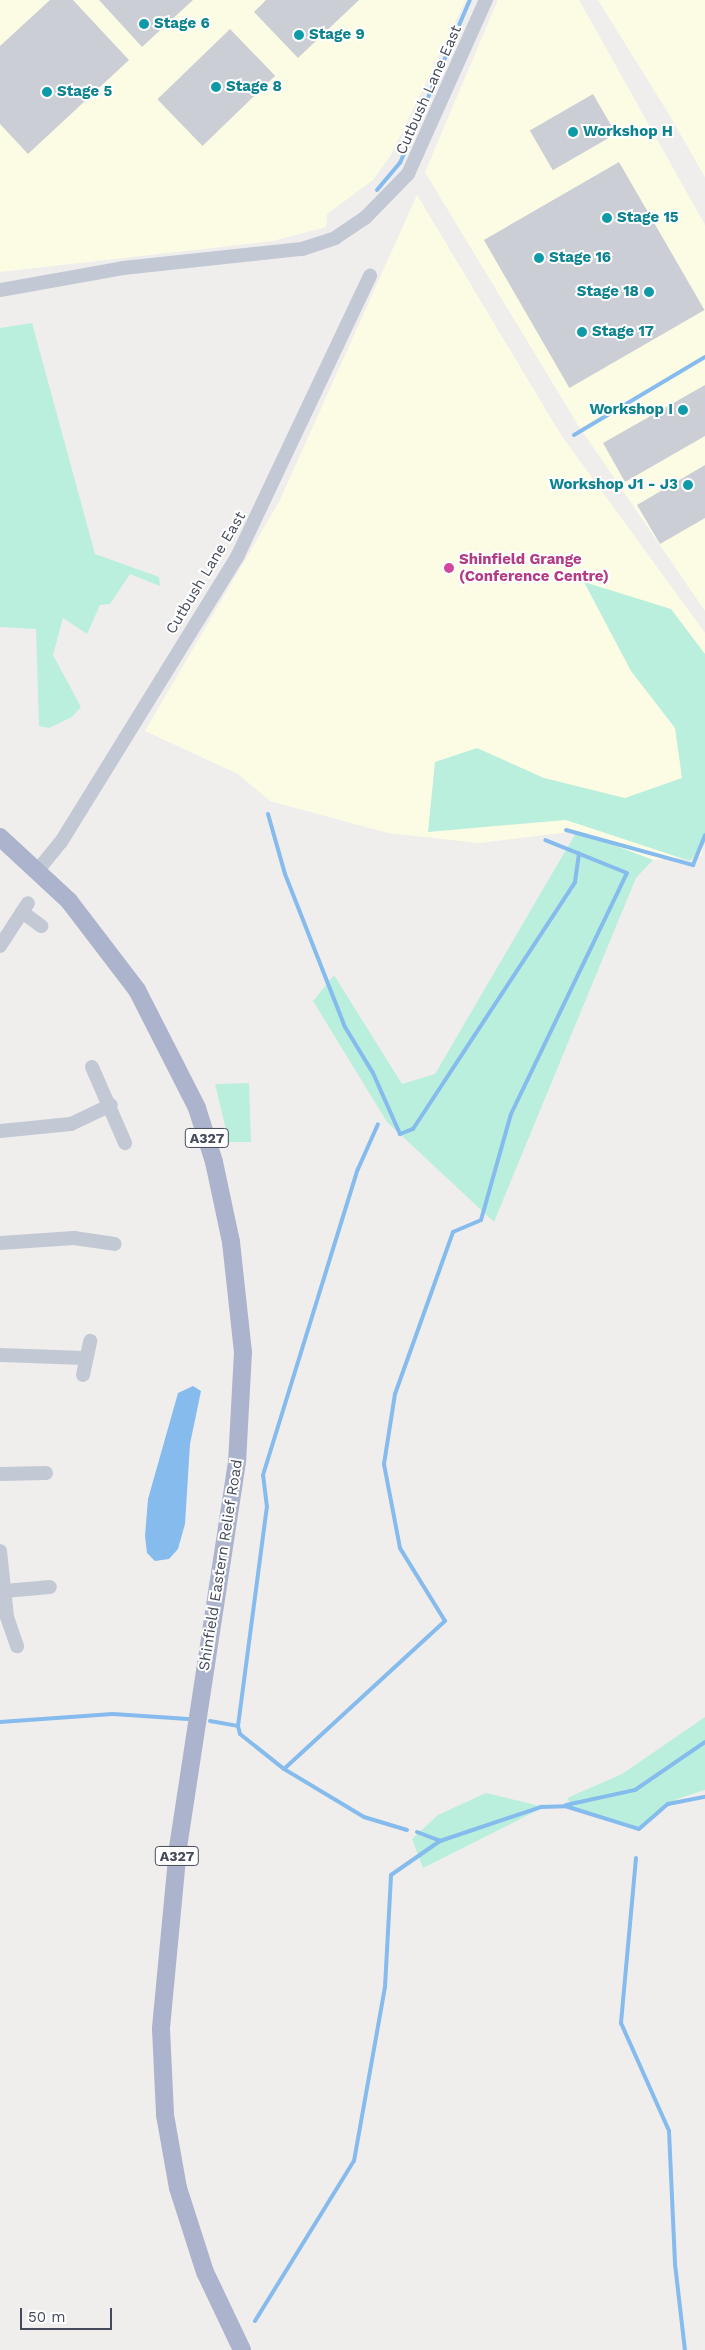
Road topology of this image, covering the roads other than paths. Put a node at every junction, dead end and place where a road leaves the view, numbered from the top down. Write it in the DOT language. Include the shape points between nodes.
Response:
graph roads {
  1 [pos="486,0"];
  2 [pos="370,276"];
  3 [pos="0,290"];
  4 [pos="0,837"];
  5 [pos="38,870"];
  6 [pos="41,926"];
  7 [pos="0,946"];
  8 [pos="92,1067"];
  9 [pos="111,1105"];
  10 [pos="0,1131"];
  11 [pos="125,1143"];
  12 [pos="0,1243"];
  13 [pos="115,1244"];
  14 [pos="90,1341"];
  15 [pos="0,1355"];
  16 [pos="85,1358"];
  17 [pos="83,1375"];
  18 [pos="46,1473"];
  19 [pos="0,1474"];
  20 [pos="0,1551"];
  21 [pos="50,1587"];
  22 [pos="5,1591"];
  23 [pos="17,1646"];
  24 [pos="242,2350"];
  1 -- 3 [label="street, Cutbush Lane East" via="411,168 396,191 335,238 302,250 123,268"];
  2 -- 5 [label="street, Cutbush Lane East" via="238,556 61,842"];
  4 -- 5 [label="main road, Shinfield Eastern Relief Road / A327"];
  5 -- 24 [label="main road, Shinfield Eastern Relief Road / A327" via="107,946 170,1050 197,1108 214,1162 236,1277 243,1352 237,1462 178,1848 161,2028 164,2105 178,2188 206,2272"];
  6 -- 7 [label="street" via="25,908"];
  8 -- 9 [label="street"];
  9 -- 10 [label="street" via="53,1128"];
  9 -- 11 [label="street"];
  12 -- 13 [label="street" via="74,1238"];
  14 -- 16 [label="street"];
  15 -- 16 [label="street"];
  16 -- 17 [label="street"];
  18 -- 19 [label="street"];
  20 -- 22 [label="street"];
  21 -- 22 [label="street"];
  22 -- 23 [label="street" via="7,1617"];
}
